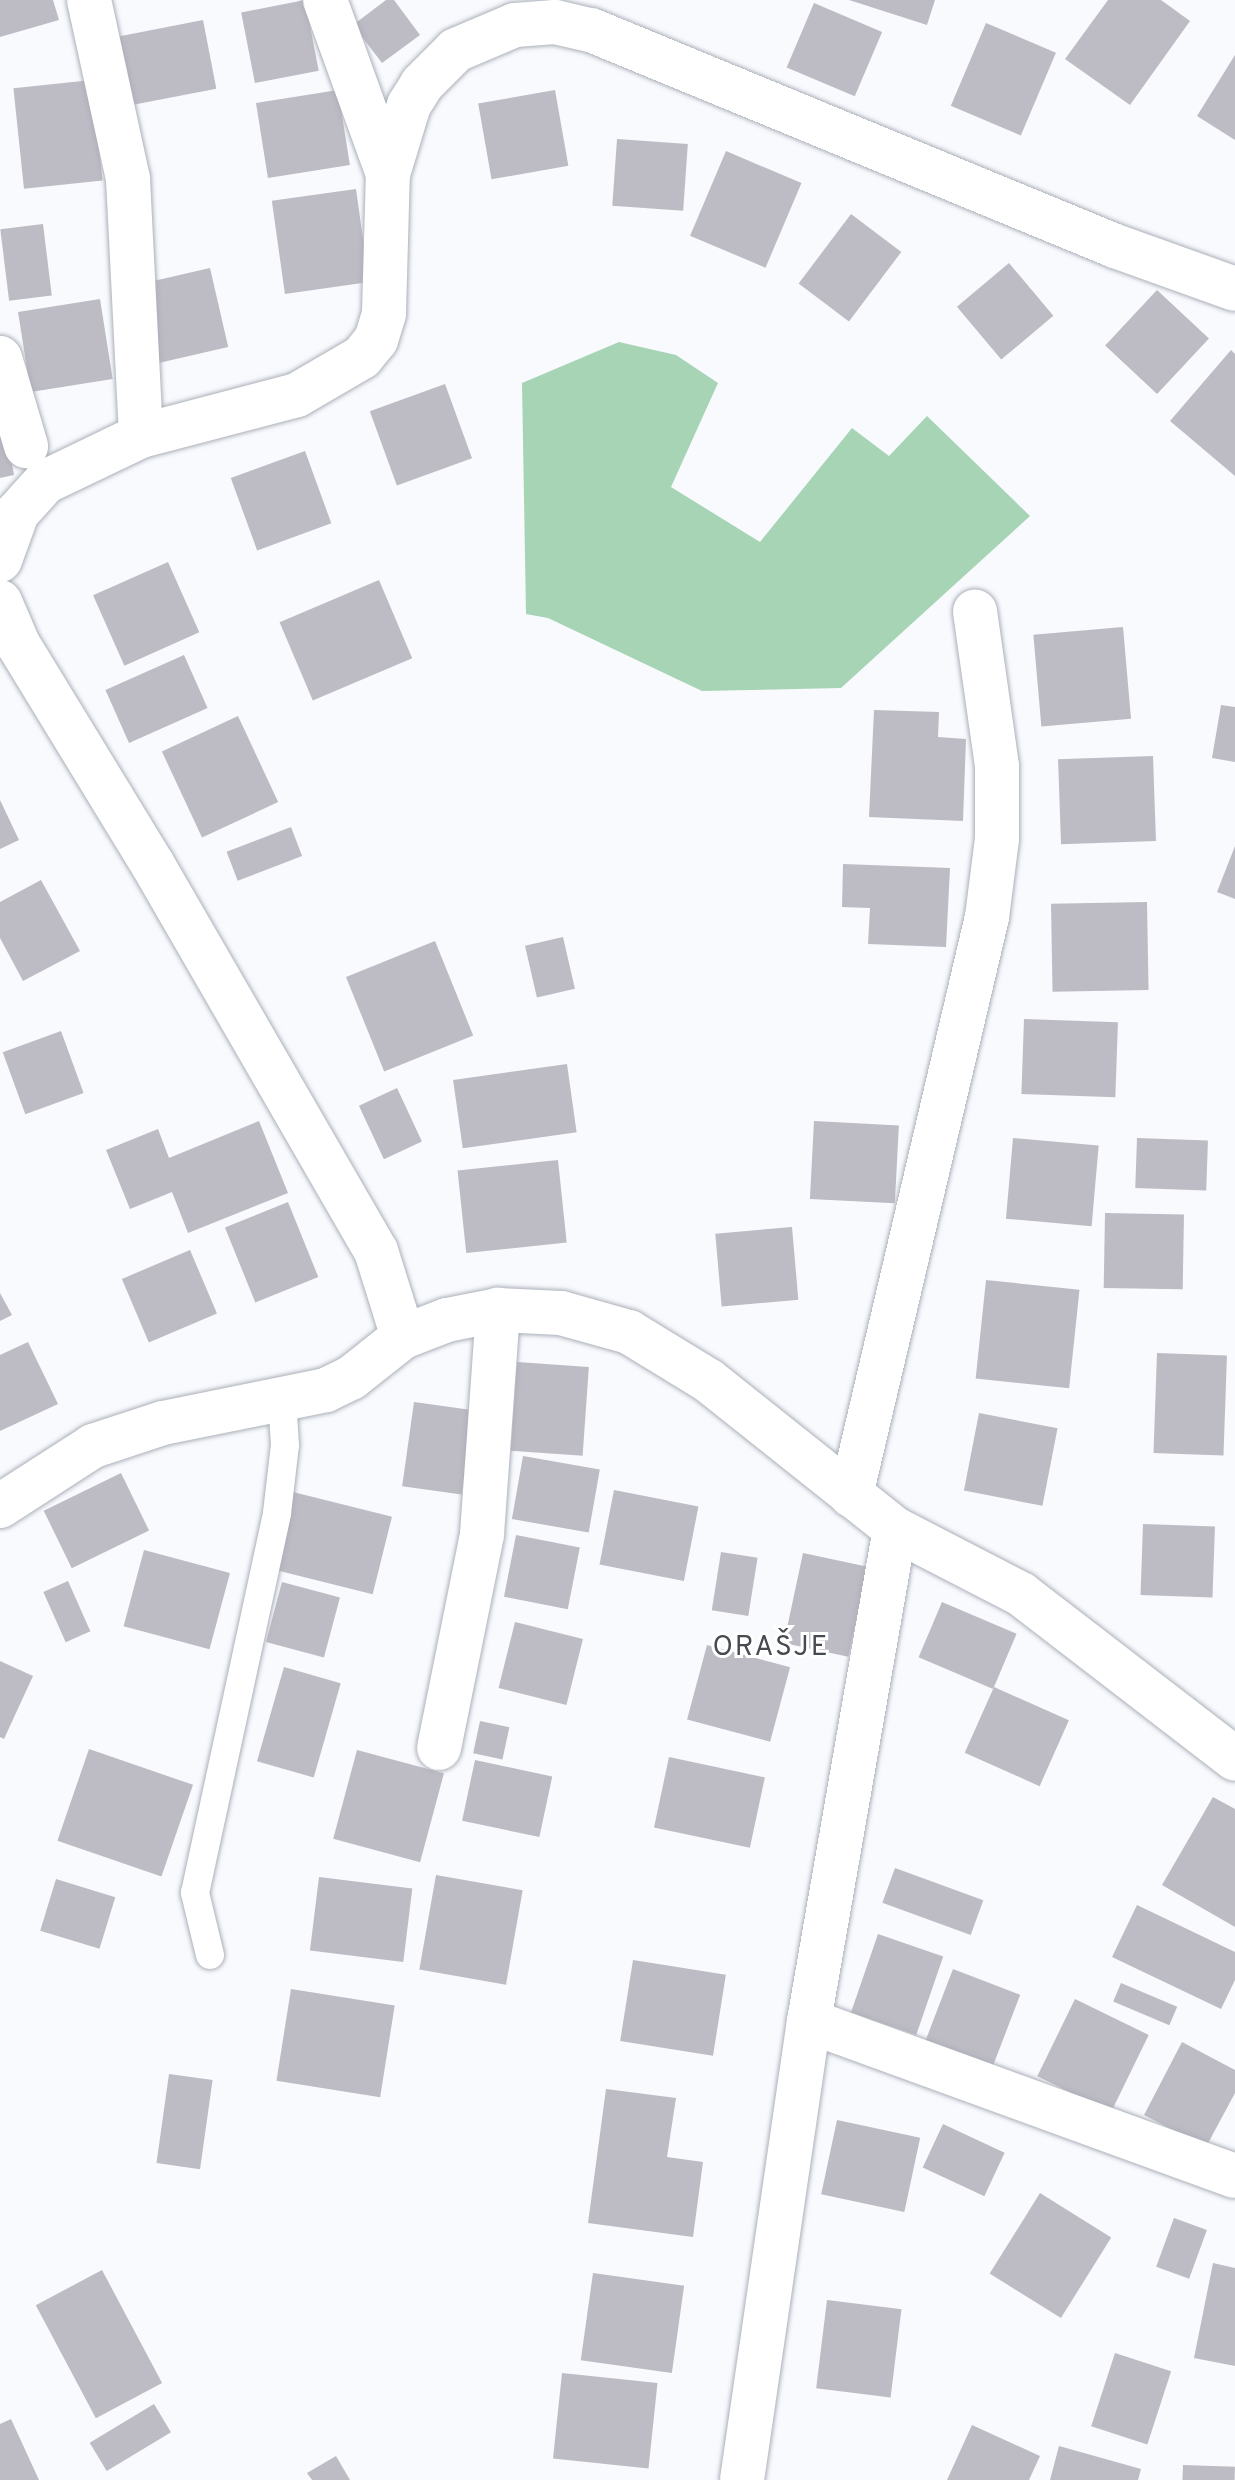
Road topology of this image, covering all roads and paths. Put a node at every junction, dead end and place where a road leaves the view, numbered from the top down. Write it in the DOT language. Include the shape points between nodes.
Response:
graph roads {
  1 [pos="89,0"];
  2 [pos="325,0"];
  3 [pos="388,174"];
  4 [pos="1235,289"];
  5 [pos="0,358"];
  6 [pos="141,436"];
  7 [pos="24,461"];
  8 [pos="0,560"];
  9 [pos="0,602"];
  10 [pos="975,612"];
  11 [pos="498,1310"];
  12 [pos="403,1337"];
  13 [pos="282,1399"];
  14 [pos="851,1495"];
  15 [pos="0,1506"];
  16 [pos="895,1529"];
  17 [pos="439,1748"];
  18 [pos="1235,1759"];
  19 [pos="210,1955"];
  20 [pos="809,2021"];
  21 [pos="1235,2176"];
  22 [pos="742,2480"];
  1 -- 6 [label="street" via="128,179"];
  2 -- 3 [label="street"];
  3 -- 4 [label="street" via="409,105 456,50 515,25 555,22 643,50 1115,246"];
  3 -- 6 [label="street" via="384,313 376,340 362,357 297,395"];
  5 -- 7 [label="street"];
  6 -- 7 [label="street"];
  7 -- 8 [label="street" via="17,513"];
  9 -- 12 [label="street" via="18,644 153,865 376,1251"];
  10 -- 14 [label="street" via="997,766 997,839 987,917"];
  11 -- 12 [label="street" via="447,1320"];
  11 -- 14 [label="street" via="561,1313 629,1332 709,1381"];
  11 -- 17 [label="street" via="482,1534"];
  12 -- 13 [label="street" via="351,1378"];
  13 -- 15 [label="street" via="163,1423 93,1446"];
  13 -- 19 [label="lane" via="285,1445 277,1513 195,1893"];
  14 -- 16 [label="street"];
  16 -- 18 [label="street" via="1033,1602"];
  16 -- 20 [label="street"];
  20 -- 21 [label="street"];
  20 -- 22 [label="street"];
}
